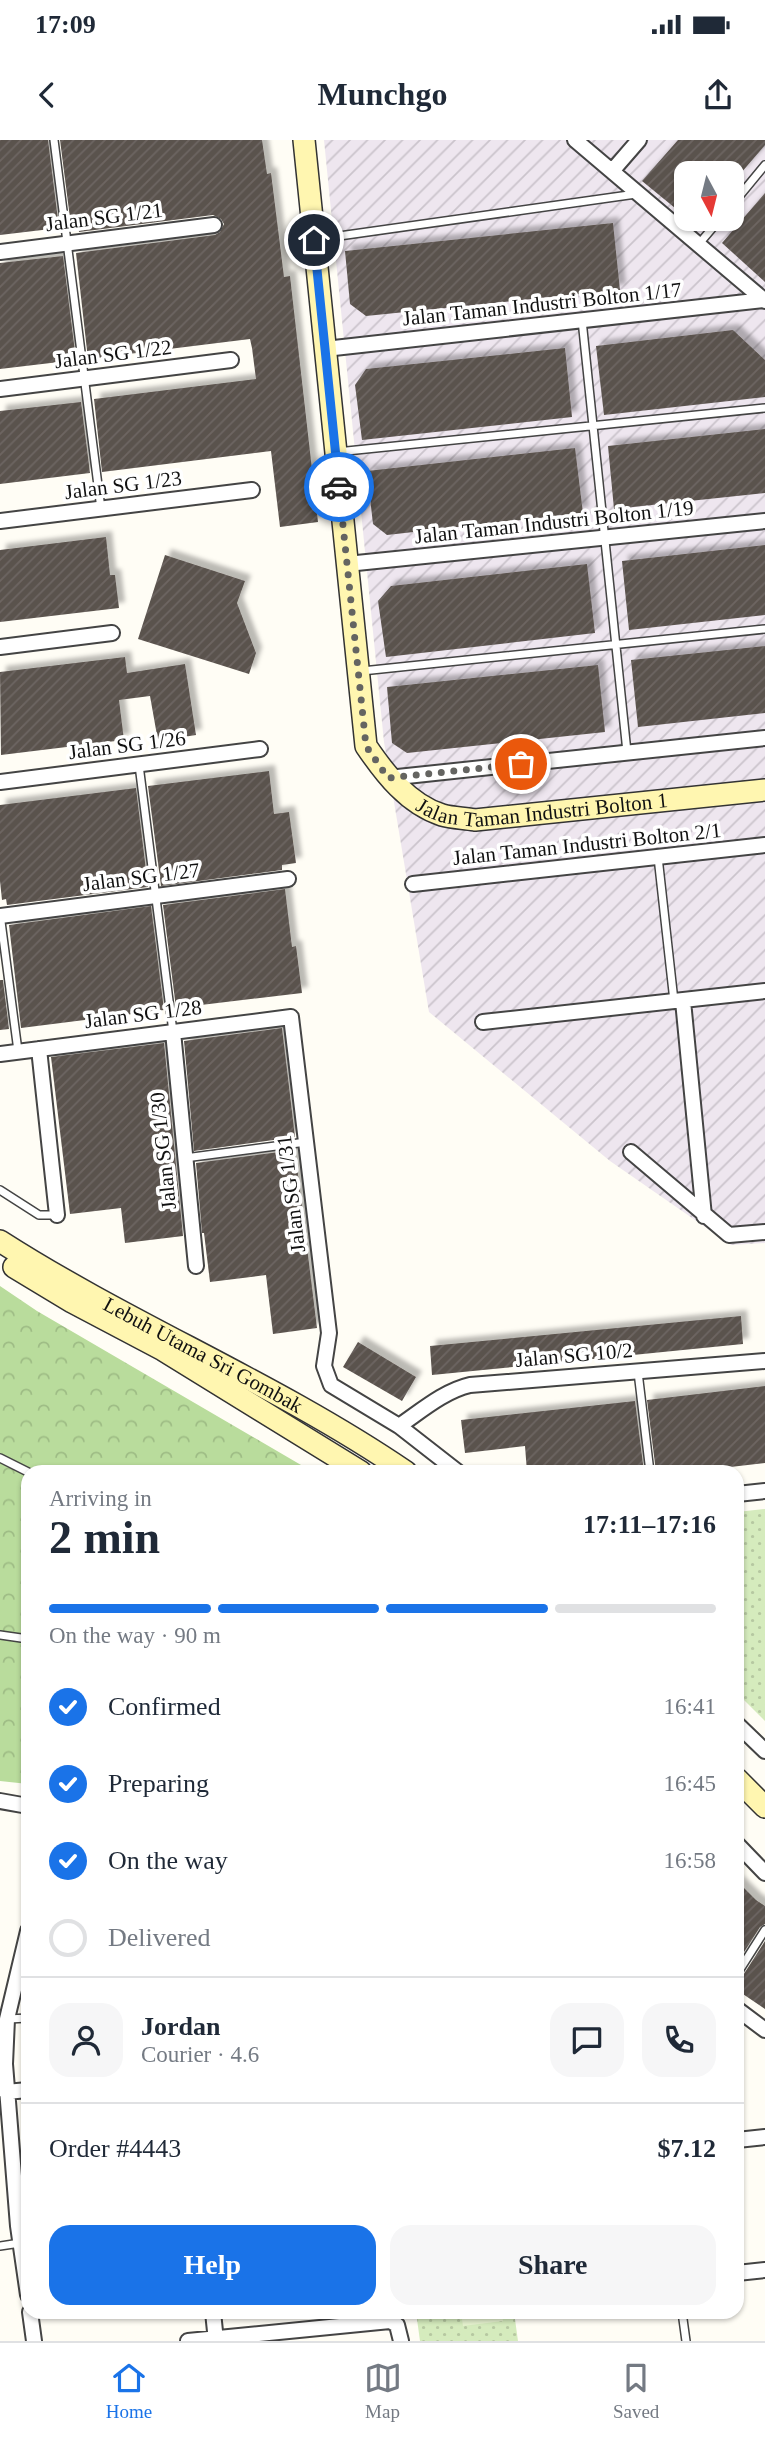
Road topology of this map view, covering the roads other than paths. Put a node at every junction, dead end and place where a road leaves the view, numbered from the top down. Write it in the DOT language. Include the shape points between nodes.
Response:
graph roads {
  1 [pos="54,140"];
  2 [pos="304,140"];
  3 [pos="575,140"];
  4 [pos="639,140"];
  5 [pos="765,165"];
  6 [pos="613,170"];
  7 [pos="744,190"];
  8 [pos="636,194"];
  9 [pos="214,225"];
  10 [pos="710,231"];
  11 [pos="314,240"];
  12 [pos="67,243"];
  13 [pos="698,245"];
  14 [pos="0,252"];
  15 [pos="764,301"];
  16 [pos="582,320"];
  17 [pos="325,349"];
  18 [pos="231,360"];
  19 [pos="84,378"];
  20 [pos="0,389"];
  21 [pos="765,408"];
  22 [pos="593,426"];
  23 [pos="336,452"];
  24 [pos="252,489"];
  25 [pos="101,509"];
  26 [pos="0,521"];
  27 [pos="765,521"];
  28 [pos="605,538"];
  29 [pos="347,564"];
  30 [pos="765,629"];
  31 [pos="112,633"];
  32 [pos="616,645"];
  33 [pos="0,647"];
  34 [pos="358,671"];
  35 [pos="765,738"];
  36 [pos="260,749"];
  37 [pos="627,752"];
  38 [pos="139,764"];
  39 [pos="388,778"];
  40 [pos="0,782"];
  41 [pos="765,790"];
  42 [pos="765,845"];
  43 [pos="658,857"];
  44 [pos="288,879"];
  45 [pos="413,884"];
  46 [pos="156,897"];
  47 [pos="0,915"];
  48 [pos="765,991"];
  49 [pos="678,1001"];
  50 [pos="292,1017"];
  51 [pos="483,1022"];
  52 [pos="173,1032"];
  53 [pos="39,1049"];
  54 [pos="18,1051"];
  55 [pos="0,1054"];
  56 [pos="306,1142"];
  57 [pos="631,1152"];
  58 [pos="185,1158"];
  59 [pos="0,1190"];
  60 [pos="57,1215"];
  61 [pos="704,1216"];
  62 [pos="765,1232"];
  63 [pos="0,1241"];
  64 [pos="0,1258"];
  65 [pos="196,1266"];
  66 [pos="765,1361"];
  67 [pos="638,1370"];
  68 [pos="399,1426"];
  69 [pos="0,1458"];
  70 [pos="350,1465"];
  71 [pos="396,1465"];
  72 [pos="449,1465"];
  73 [pos="649,1465"];
  74 [pos="21,1468"];
  75 [pos="765,1491"];
  76 [pos="744,1493"];
  77 [pos="0,1635"];
  78 [pos="21,1638"];
  79 [pos="744,1731"];
  80 [pos="765,1751"];
  81 [pos="744,1786"];
  82 [pos="0,1801"];
  83 [pos="21,1804"];
  84 [pos="765,1807"];
  85 [pos="744,1851"];
  86 [pos="765,1873"];
  87 [pos="765,1930"];
  88 [pos="21,1961"];
  89 [pos="744,1963"];
  90 [pos="744,2014"];
  91 [pos="21,2018"];
  92 [pos="7,2019"];
  93 [pos="765,2030"];
  94 [pos="3,2064"];
  95 [pos="21,2091"];
  96 [pos="6,2092"];
  97 [pos="765,2137"];
  98 [pos="744,2139"];
  99 [pos="21,2209"];
  100 [pos="21,2243"];
  101 [pos="0,2246"];
  102 [pos="765,2270"];
  103 [pos="744,2272"];
  104 [pos="31,2319"];
  105 [pos="214,2319"];
  106 [pos="683,2319"];
  107 [pos="216,2339"];
  108 [pos="34,2341"];
  109 [pos="188,2341"];
  110 [pos="401,2341"];
  111 [pos="686,2341"];
  1 -- 12 [label="lane"];
  2 -- 11 [label="street, Jalan Taman Industri Bolton 1"];
  3 -- 6 [label="street"];
  4 -- 6 [label="street"];
  5 -- 7 [label="lane"];
  6 -- 8 [label="street"];
  8 -- 11 [label="lane"];
  8 -- 13 [label="street"];
  9 -- 12 [label="street, Jalan SG 1/21"];
  10 -- 13 [label="lane"];
  11 -- 17 [label="street, Jalan Taman Industri Bolton 1"];
  12 -- 14 [label="street, Jalan SG 1/21"];
  12 -- 19 [label="lane"];
  13 -- 15 [label="street"];
  15 -- 16 [label="street, Jalan Taman Industri Bolton 1/17"];
  16 -- 17 [label="street, Jalan Taman Industri Bolton 1/17"];
  16 -- 22 [label="lane"];
  17 -- 23 [label="street, Jalan Taman Industri Bolton 1"];
  18 -- 19 [label="street, Jalan SG 1/22"];
  19 -- 20 [label="street, Jalan SG 1/22"];
  19 -- 25 [label="lane"];
  21 -- 22 [label="lane"];
  22 -- 23 [label="lane"];
  22 -- 28 [label="lane"];
  23 -- 29 [label="street, Jalan Taman Industri Bolton 1"];
  24 -- 25 [label="street, Jalan SG 1/23"];
  25 -- 26 [label="street, Jalan SG 1/23"];
  27 -- 28 [label="street, Jalan Taman Industri Bolton 1/19"];
  28 -- 29 [label="street, Jalan Taman Industri Bolton 1/19"];
  28 -- 32 [label="lane"];
  29 -- 34 [label="street, Jalan Taman Industri Bolton 1"];
  30 -- 32 [label="lane"];
  31 -- 33 [label="street"];
  32 -- 34 [label="lane"];
  32 -- 37 [label="lane"];
  34 -- 39 [label="street, Jalan Taman Industri Bolton 1" via="366,746"];
  35 -- 37 [label="street"];
  36 -- 38 [label="street, Jalan SG 1/26"];
  37 -- 39 [label="street"];
  38 -- 40 [label="street, Jalan SG 1/26"];
  38 -- 46 [label="lane"];
  39 -- 41 [label="street, Jalan Taman Industri Bolton 1" via="442,815 475,820"];
  42 -- 43 [label="street, Jalan Taman Industri Bolton 2/1"];
  43 -- 45 [label="street, Jalan Taman Industri Bolton 2/1"];
  43 -- 49 [label="lane"];
  44 -- 46 [label="street, Jalan SG 1/27"];
  46 -- 47 [label="street, Jalan SG 1/27"];
  46 -- 52 [label="lane"];
  47 -- 54 [label="lane"];
  48 -- 49 [label="street"];
  49 -- 51 [label="street"];
  49 -- 61 [label="street"];
  50 -- 52 [label="street, Jalan SG 1/28"];
  50 -- 56 [label="street, Jalan SG 1/31"];
  52 -- 53 [label="street, Jalan SG 1/28"];
  52 -- 58 [label="street, Jalan SG 1/30"];
  53 -- 54 [label="street, Jalan SG 1/28"];
  53 -- 60 [label="street"];
  54 -- 55 [label="street, Jalan SG 1/28"];
  56 -- 58 [label="lane"];
  56 -- 68 [label="street, Jalan SG 1/31" via="329,1333 324,1366 331,1385"];
  57 -- 61 [label="street"];
  58 -- 65 [label="street, Jalan SG 1/30"];
  59 -- 60 [label="lane" via="39,1215"];
  61 -- 62 [label="street" via="729,1235"];
  63 -- 71 [label="street, Lebuh Utama Sri Gombak" via="92,1296 294,1402"];
  64 -- 70 [label="street, Lebuh Utama Sri Gombak" via="163,1350"];
  66 -- 67 [label="street, Jalan SG 10/2"];
  67 -- 68 [label="street, Jalan SG 10/2" via="458,1388"];
  67 -- 73 [label="lane"];
  68 -- 72 [label="street"];
  69 -- 74 [label="lane"];
  75 -- 76 [label="street"];
  77 -- 78 [label="lane"];
  79 -- 80 [label="street"];
  81 -- 84 [label="street"];
  82 -- 83 [label="street"];
  85 -- 86 [label="street"];
  87 -- 89 [label="lane"];
  88 -- 92 [label="street"];
  90 -- 93 [label="street"];
  91 -- 92 [label="lane"];
  92 -- 94 [label="street"];
  94 -- 96 [label="street"];
  95 -- 96 [label="street"];
  96 -- 99 [label="street"];
  97 -- 98 [label="street"];
  100 -- 101 [label="lane"];
  102 -- 103 [label="street"];
  104 -- 108 [label="street"];
  105 -- 107 [label="street"];
  106 -- 111 [label="lane"];
  107 -- 109 [label="street"];
  107 -- 110 [label="street" via="390,2321 397,2325"];
}
